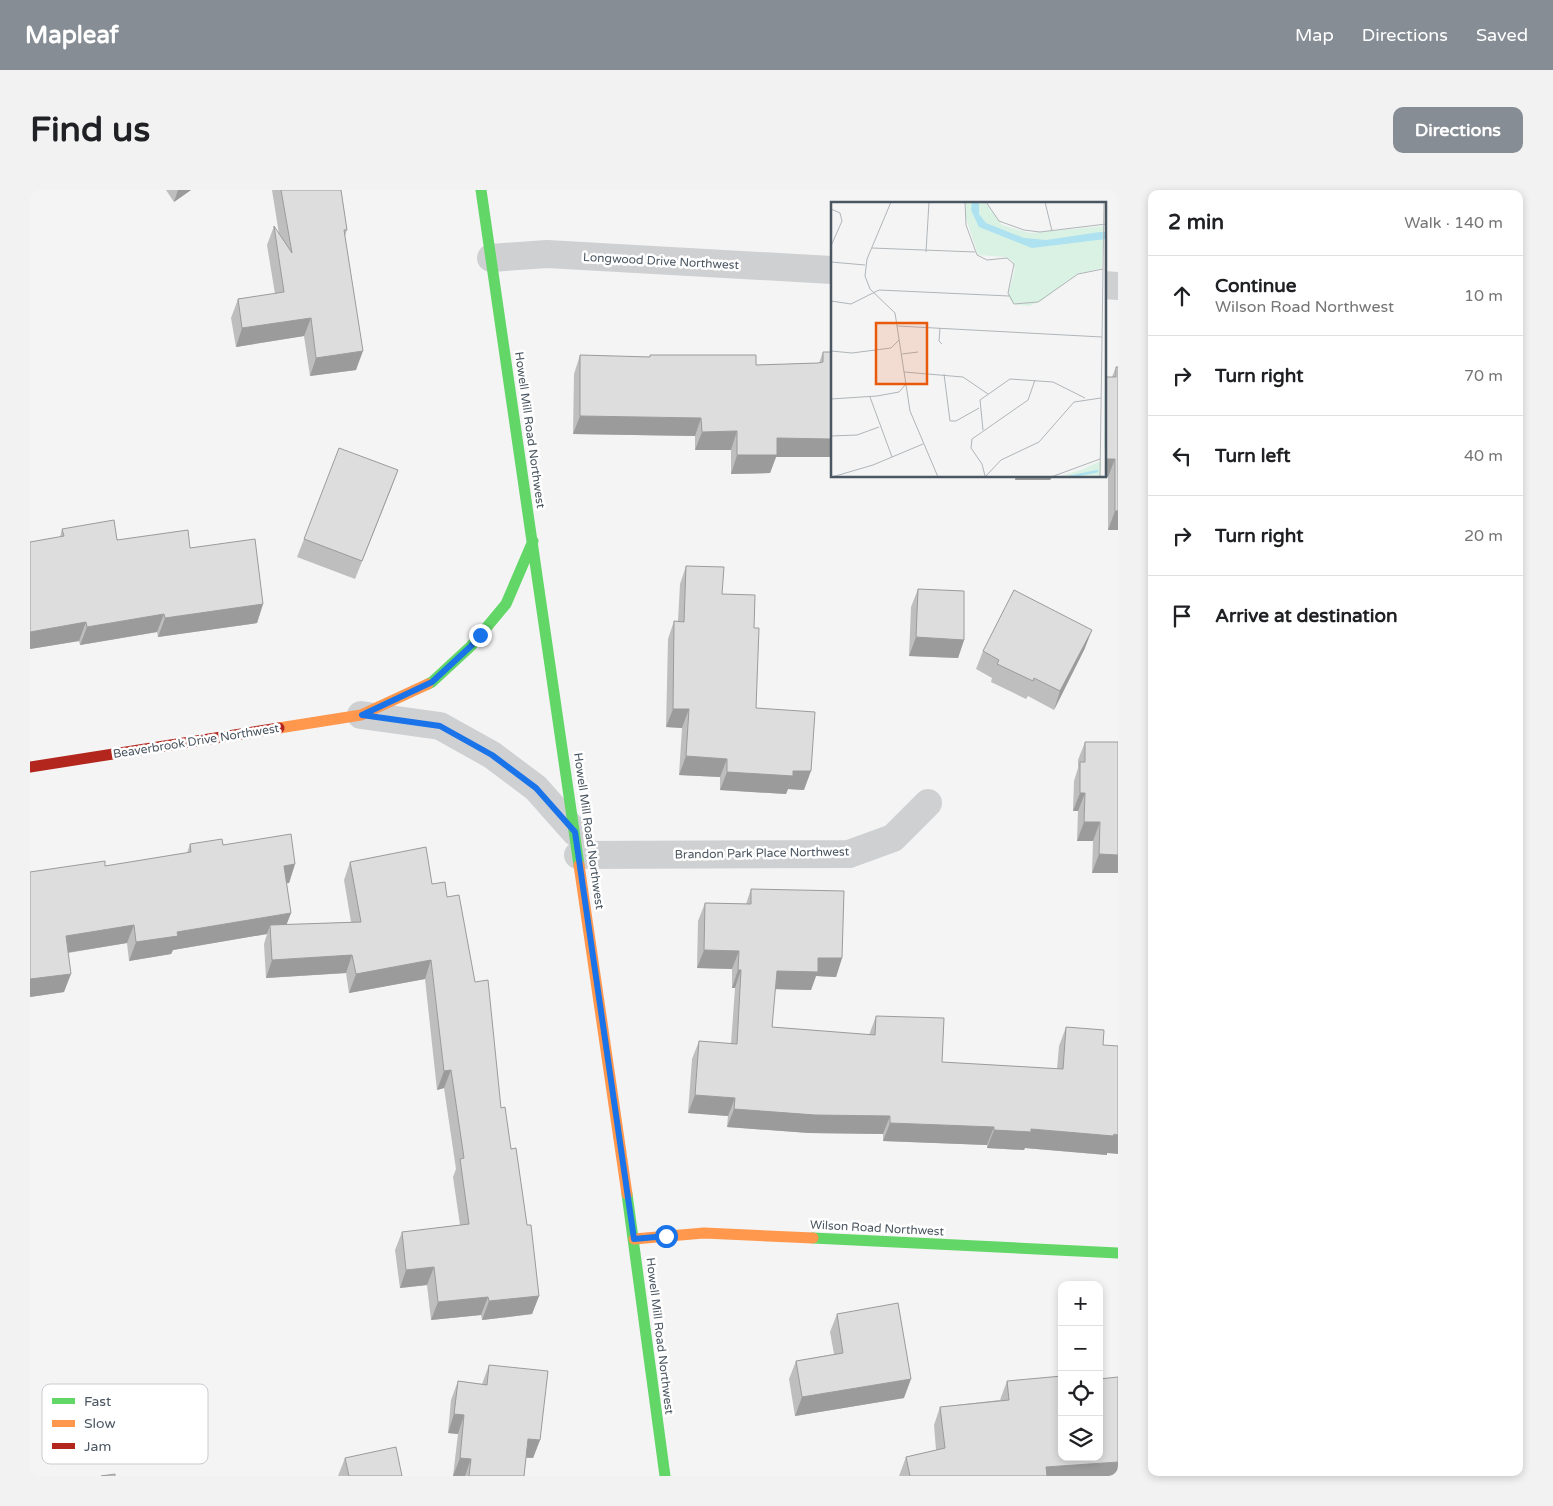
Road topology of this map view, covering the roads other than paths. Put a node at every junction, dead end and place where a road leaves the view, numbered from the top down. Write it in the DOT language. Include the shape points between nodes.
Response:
graph roads {
  1 [pos="481,190"];
  2 [pos="491,258"];
  3 [pos="831,270"];
  4 [pos="533,541"];
  5 [pos="362,715"];
  6 [pos="30,767"];
  7 [pos="928,803"];
  8 [pos="577,844"];
  9 [pos="634,1239"];
  10 [pos="1118,1253"];
  11 [pos="660,1438"];
  12 [pos="655,1476"];
  13 [pos="665,1476"];
  1 -- 2 [label="main road, Howell Mill Road Northwest"];
  2 -- 3 [label="street, Longwood Drive Northwest" via="547,254"];
  2 -- 4 [label="main road, Howell Mill Road Northwest"];
  4 -- 5 [label="main road, Beaverbrook Drive Northwest" via="506,604 471,646 432,682"];
  4 -- 8 [label="main road, Howell Mill Road Northwest"];
  5 -- 6 [label="main road, Beaverbrook Drive Northwest"];
  5 -- 8 [label="street, Beaverbrook Drive Northwest" via="440,726 492,755 536,788"];
  7 -- 8 [label="street, Brandon Park Place Northwest" via="893,838 848,854"];
  8 -- 9 [label="main road, Howell Mill Road Northwest"];
  9 -- 10 [label="main road, Wilson Road Northwest" via="704,1233"];
  9 -- 11 [label="main road, Howell Mill Road Northwest"];
  11 -- 12 [label="street"];
  11 -- 13 [label="main road, Howell Mill Road Northwest"];
}
